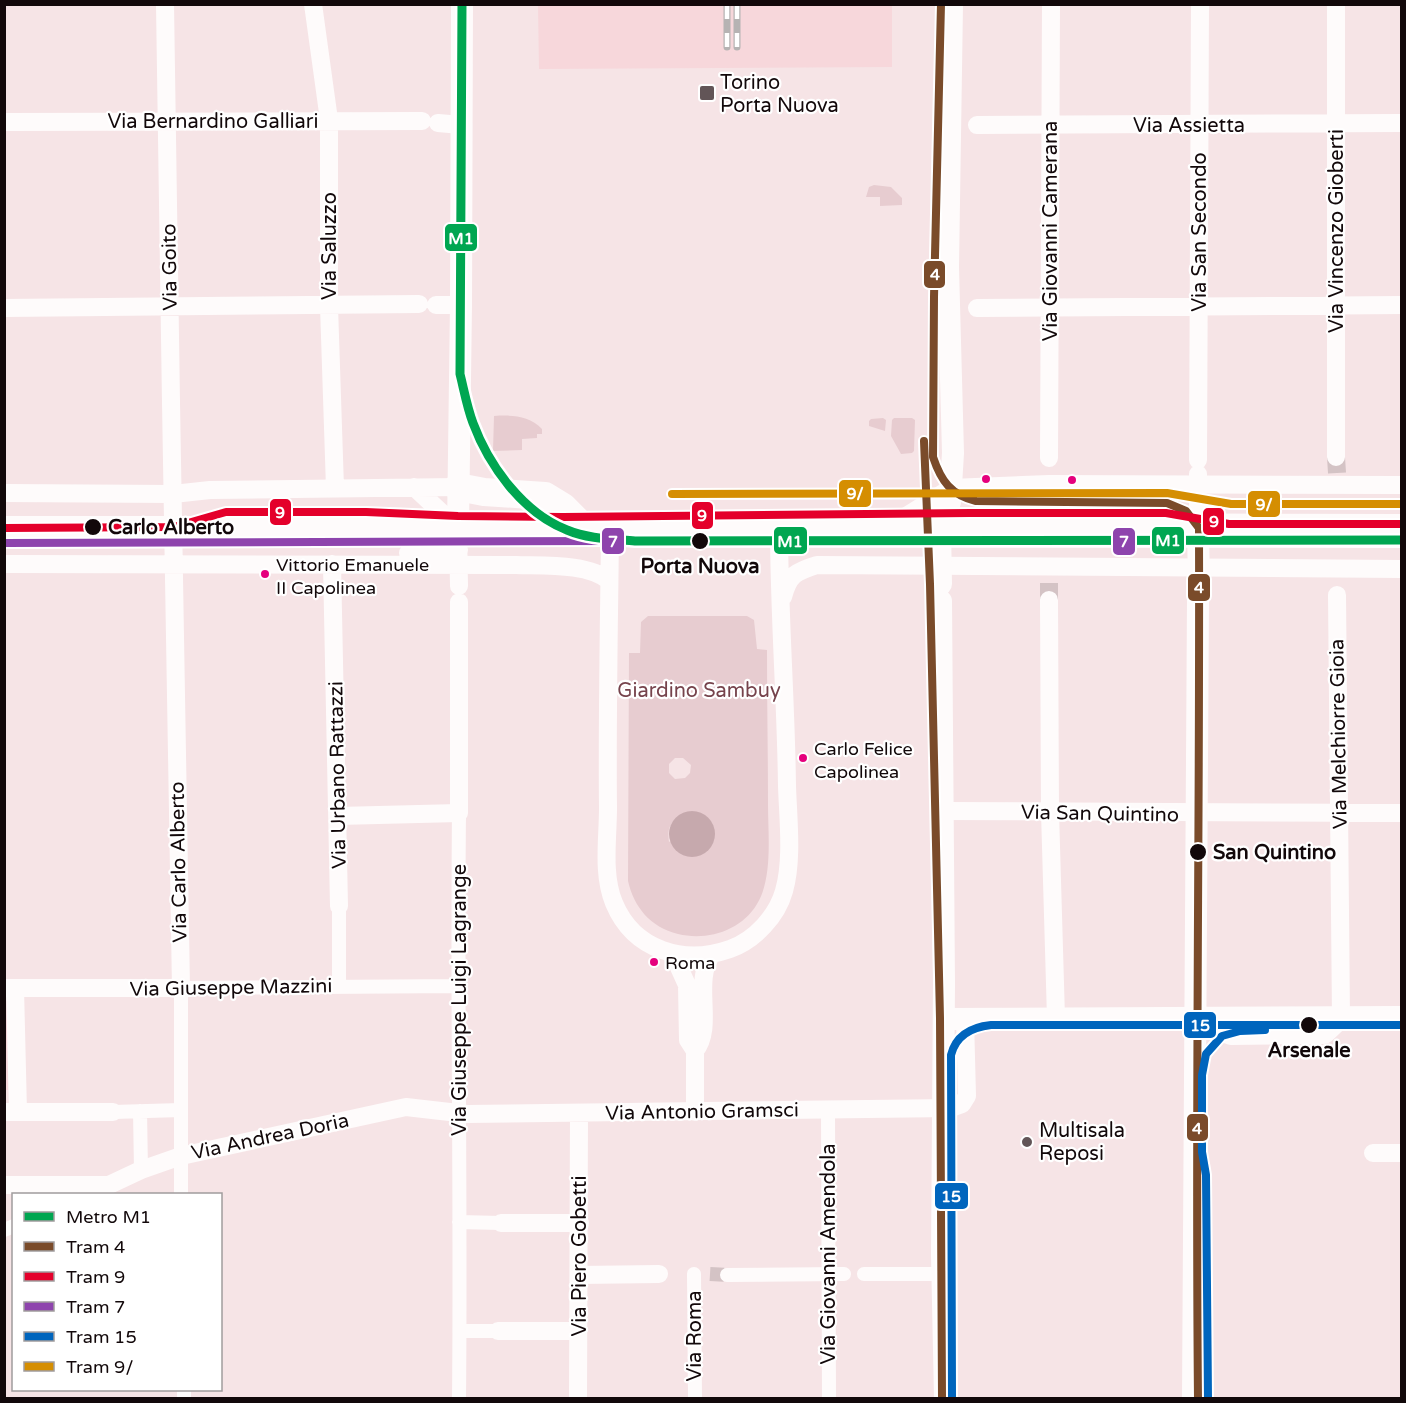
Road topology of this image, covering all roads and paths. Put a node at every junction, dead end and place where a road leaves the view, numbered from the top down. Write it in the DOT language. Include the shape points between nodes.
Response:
graph roads {
  1 [pos="165,4"];
  2 [pos="313,4"];
  3 [pos="462,4"];
  4 [pos="952,4"];
  5 [pos="1052,4"];
  6 [pos="1200,4"];
  7 [pos="1336,4"];
  8 [pos="329,120"];
  9 [pos="168,121"];
  10 [pos="4,122"];
  11 [pos="1401,123"];
  12 [pos="1336,124"];
  13 [pos="462,125"];
  14 [pos="1200,125"];
  15 [pos="964,126"];
  16 [pos="1050,126"];
  17 [pos="461,305"];
  18 [pos="1401,305"];
  19 [pos="329,306"];
  20 [pos="1199,306"];
  21 [pos="1336,306"];
  22 [pos="169,307"];
  23 [pos="1049,307"];
  24 [pos="4,308"];
  25 [pos="963,308"];
  26 [pos="1049,472"];
  27 [pos="1337,472"];
  28 [pos="1198,478"];
  29 [pos="1401,485"];
  30 [pos="414,487"];
  31 [pos="458,487"];
  32 [pos="335,488"];
  33 [pos="951,488"];
  34 [pos="4,493"];
  35 [pos="173,494"];
  36 [pos="618,526"];
  37 [pos="583,527"];
  38 [pos="779,527"];
  39 [pos="889,527"];
  40 [pos="940,528"];
  41 [pos="1198,528"];
  42 [pos="1401,528"];
  43 [pos="4,530"];
  44 [pos="173,530"];
  45 [pos="459,547"];
  46 [pos="4,564"];
  47 [pos="172,564"];
  48 [pos="332,564"];
  49 [pos="1401,569"];
  50 [pos="609,581"];
  51 [pos="1337,582"];
  52 [pos="1050,583"];
  53 [pos="941,584"];
  54 [pos="1198,584"];
  55 [pos="782,601"];
  56 [pos="943,811"];
  57 [pos="1050,812"];
  58 [pos="459,813"];
  59 [pos="1197,813"];
  60 [pos="1339,813"];
  61 [pos="1401,813"];
  62 [pos="338,816"];
  63 [pos="339,906"];
  64 [pos="673,954"];
  65 [pos="712,954"];
  66 [pos="339,986"];
  67 [pos="457,986"];
  68 [pos="10,988"];
  69 [pos="181,988"];
  70 [pos="1196,1017"];
  71 [pos="1341,1017"];
  72 [pos="1401,1017"];
  73 [pos="1056,1018"];
  74 [pos="955,1019"];
  75 [pos="695,1051"];
  76 [pos="944,1108"];
  77 [pos="828,1109"];
  78 [pos="181,1110"];
  79 [pos="140,1111"];
  80 [pos="11,1112"];
  81 [pos="113,1112"];
  82 [pos="460,1112"];
  83 [pos="695,1112"];
  84 [pos="573,1113"];
  85 [pos="1373,1153"];
  86 [pos="1401,1153"];
  87 [pos="181,1156"];
  88 [pos="141,1170"];
  89 [pos="4,1185"];
  90 [pos="110,1185"];
  91 [pos="90,1193"];
  92 [pos="181,1193"];
  93 [pos="459,1222"];
  94 [pos="501,1223"];
  95 [pos="574,1223"];
  96 [pos="659,1274"];
  97 [pos="694,1274"];
  98 [pos="827,1274"];
  99 [pos="844,1274"];
  100 [pos="943,1274"];
  101 [pos="579,1275"];
  102 [pos="727,1275"];
  103 [pos="864,1275"];
  104 [pos="460,1331"];
  105 [pos="498,1331"];
  106 [pos="573,1331"];
  107 [pos="459,1398"];
  108 [pos="566,1398"];
  109 [pos="578,1398"];
  110 [pos="694,1398"];
  111 [pos="829,1398"];
  112 [pos="945,1398"];
  113 [pos="1193,1398"];
  1 -- 9 [label="street, Via Goito"];
  2 -- 8 [label="street, Via Saluzzo"];
  3 -- 13 [label="street"];
  4 -- 15 [label="street"];
  5 -- 16 [label="street, Via Giovanni Camerana"];
  6 -- 14 [label="street, Via San Secondo"];
  7 -- 12 [label="street, Via Vincenzo Gioberti"];
  8 -- 9 [label="street, Via Bernardino Galliari"];
  8 -- 13 [label="street, Via Bernardino Galliari"];
  8 -- 19 [label="street, Via Saluzzo"];
  9 -- 10 [label="street, Via Bernardino Galliari"];
  9 -- 22 [label="street, Via Goito"];
  11 -- 12 [label="street, Via Assietta"];
  12 -- 14 [label="street, Via Assietta"];
  12 -- 21 [label="street, Via Vincenzo Gioberti"];
  13 -- 17 [label="street"];
  14 -- 16 [label="street, Via Assietta"];
  14 -- 20 [label="street, Via San Secondo"];
  15 -- 16 [label="street, Via Assietta"];
  15 -- 25 [label="street"];
  16 -- 23 [label="street, Via Giovanni Camerana"];
  17 -- 19 [label="street"];
  17 -- 31 [label="street"];
  18 -- 21 [label="street"];
  19 -- 22 [label="street"];
  19 -- 32 [label="street, Via Saluzzo"];
  20 -- 21 [label="street"];
  20 -- 23 [label="street"];
  20 -- 28 [label="street, Via San Secondo"];
  21 -- 27 [label="street, Via Vincenzo Gioberti"];
  22 -- 24 [label="street"];
  22 -- 35 [label="street, Via Goito"];
  23 -- 25 [label="street"];
  23 -- 26 [label="street, Via Giovanni Camerana"];
  25 -- 33 [label="street"];
  26 -- 28 [label="street"];
  26 -- 33 [label="street"];
  27 -- 28 [label="street" via="1290,484"];
  27 -- 29 [label="street"];
  28 -- 41 [label="street, Via San Secondo"];
  30 -- 31 [label="street"];
  30 -- 32 [label="street"];
  30 -- 45 [label="street"];
  31 -- 37 [label="main road" via="545,496"];
  31 -- 45 [label="street"];
  32 -- 35 [label="street"];
  33 -- 39 [label="street"];
  33 -- 40 [label="street"];
  34 -- 35 [label="street"];
  35 -- 44 [label="street, Via Goito"];
  36 -- 37 [label="main road"];
  36 -- 38 [label="main road"];
  36 -- 50 [label="street" via="610,535"];
  37 -- 45 [label="main road"];
  38 -- 39 [label="main road"];
  38 -- 55 [label="street"];
  39 -- 40 [label="main road"];
  40 -- 41 [label="main road"];
  40 -- 53 [label="street"];
  41 -- 42 [label="main road"];
  41 -- 54 [label="street"];
  43 -- 44 [label="main road"];
  44 -- 45 [label="main road"];
  44 -- 47 [label="street, Via Carlo Alberto"];
  45 -- 48 [label="street" via="411,551 392,564"];
  45 -- 50 [label="street" via="597,572"];
  45 -- 58 [label="street, Via Giuseppe Luigi Lagrange"];
  46 -- 47 [label="street"];
  47 -- 48 [label="street"];
  47 -- 69 [label="street, Via Carlo Alberto"];
  48 -- 62 [label="street, Via Urbano Rattazzi"];
  49 -- 51 [label="street"];
  50 -- 64 [label="street" via="609,883 614,903 629,927 651,946"];
  51 -- 54 [label="street"];
  51 -- 60 [label="street, Via Melchiorre Gioia"];
  52 -- 53 [label="street"];
  52 -- 54 [label="street"];
  52 -- 57 [label="street"];
  53 -- 55 [label="street" via="817,565 790,578"];
  53 -- 56 [label="street"];
  54 -- 59 [label="street"];
  55 -- 65 [label="street" via="788,828 785,886 775,911 753,936 734,948"];
  56 -- 57 [label="street, Via San Quintino"];
  56 -- 74 [label="street"];
  57 -- 59 [label="street, Via San Quintino"];
  57 -- 73 [label="street"];
  58 -- 62 [label="street"];
  58 -- 67 [label="street, Via Giuseppe Luigi Lagrange"];
  59 -- 60 [label="street, Via San Quintino"];
  59 -- 70 [label="street"];
  60 -- 61 [label="street, Via San Quintino"];
  60 -- 71 [label="street, Via Melchiorre Gioia"];
  62 -- 63 [label="street, Via Urbano Rattazzi"];
  63 -- 66 [label="street, Via Urbano Rattazzi"];
  64 -- 65 [label="street"];
  64 -- 75 [label="street" via="687,985 688,1040"];
  65 -- 75 [label="street" via="704,978 702,1042"];
  66 -- 67 [label="street, Via Giuseppe Mazzini"];
  66 -- 69 [label="street, Via Giuseppe Mazzini"];
  67 -- 82 [label="street, Via Giuseppe Luigi Lagrange"];
  68 -- 69 [label="street, Via Giuseppe Mazzini"];
  68 -- 80 [label="street"];
  69 -- 78 [label="street, Via Carlo Alberto"];
  70 -- 71 [label="street"];
  70 -- 73 [label="street"];
  70 -- 113 [label="street"];
  71 -- 72 [label="street"];
  73 -- 74 [label="street"];
  74 -- 76 [label="street"];
  75 -- 83 [label="street"];
  76 -- 77 [label="street, Via Antonio Gramsci"];
  76 -- 100 [label="street"];
  77 -- 83 [label="street, Via Antonio Gramsci"];
  77 -- 98 [label="street, Via Giovanni Amendola"];
  78 -- 79 [label="street"];
  78 -- 87 [label="street, Via Carlo Alberto"];
  79 -- 81 [label="street"];
  79 -- 88 [label="street"];
  80 -- 81 [label="street"];
  82 -- 84 [label="street, Via Antonio Gramsci"];
  82 -- 87 [label="street, Via Andrea Doria" via="406,1107"];
  82 -- 93 [label="street, Via Giuseppe Luigi Lagrange"];
  83 -- 84 [label="street, Via Antonio Gramsci"];
  84 -- 95 [label="street, Via Piero Gobetti"];
  85 -- 86 [label="street"];
  87 -- 88 [label="street, Via Andrea Doria"];
  87 -- 92 [label="street, Via Carlo Alberto"];
  88 -- 90 [label="street, Via Andrea Doria"];
  89 -- 90 [label="street"];
  90 -- 91 [label="street, Via Andrea Doria"];
  93 -- 94 [label="street"];
  93 -- 104 [label="street, Via Giuseppe Luigi Lagrange"];
  94 -- 95 [label="street"];
  95 -- 101 [label="street, Via Piero Gobetti"];
  95 -- 106 [label="street"];
  96 -- 101 [label="street"];
  97 -- 110 [label="street, Via Roma"];
  98 -- 99 [label="street"];
  98 -- 102 [label="street"];
  98 -- 111 [label="street, Via Giovanni Amendola"];
  100 -- 103 [label="street"];
  100 -- 112 [label="street"];
  101 -- 106 [label="street, Via Piero Gobetti"];
  104 -- 105 [label="street"];
  104 -- 107 [label="street, Via Giuseppe Luigi Lagrange"];
  105 -- 106 [label="street"];
  106 -- 108 [label="street"];
  106 -- 109 [label="street, Via Piero Gobetti"];
}
